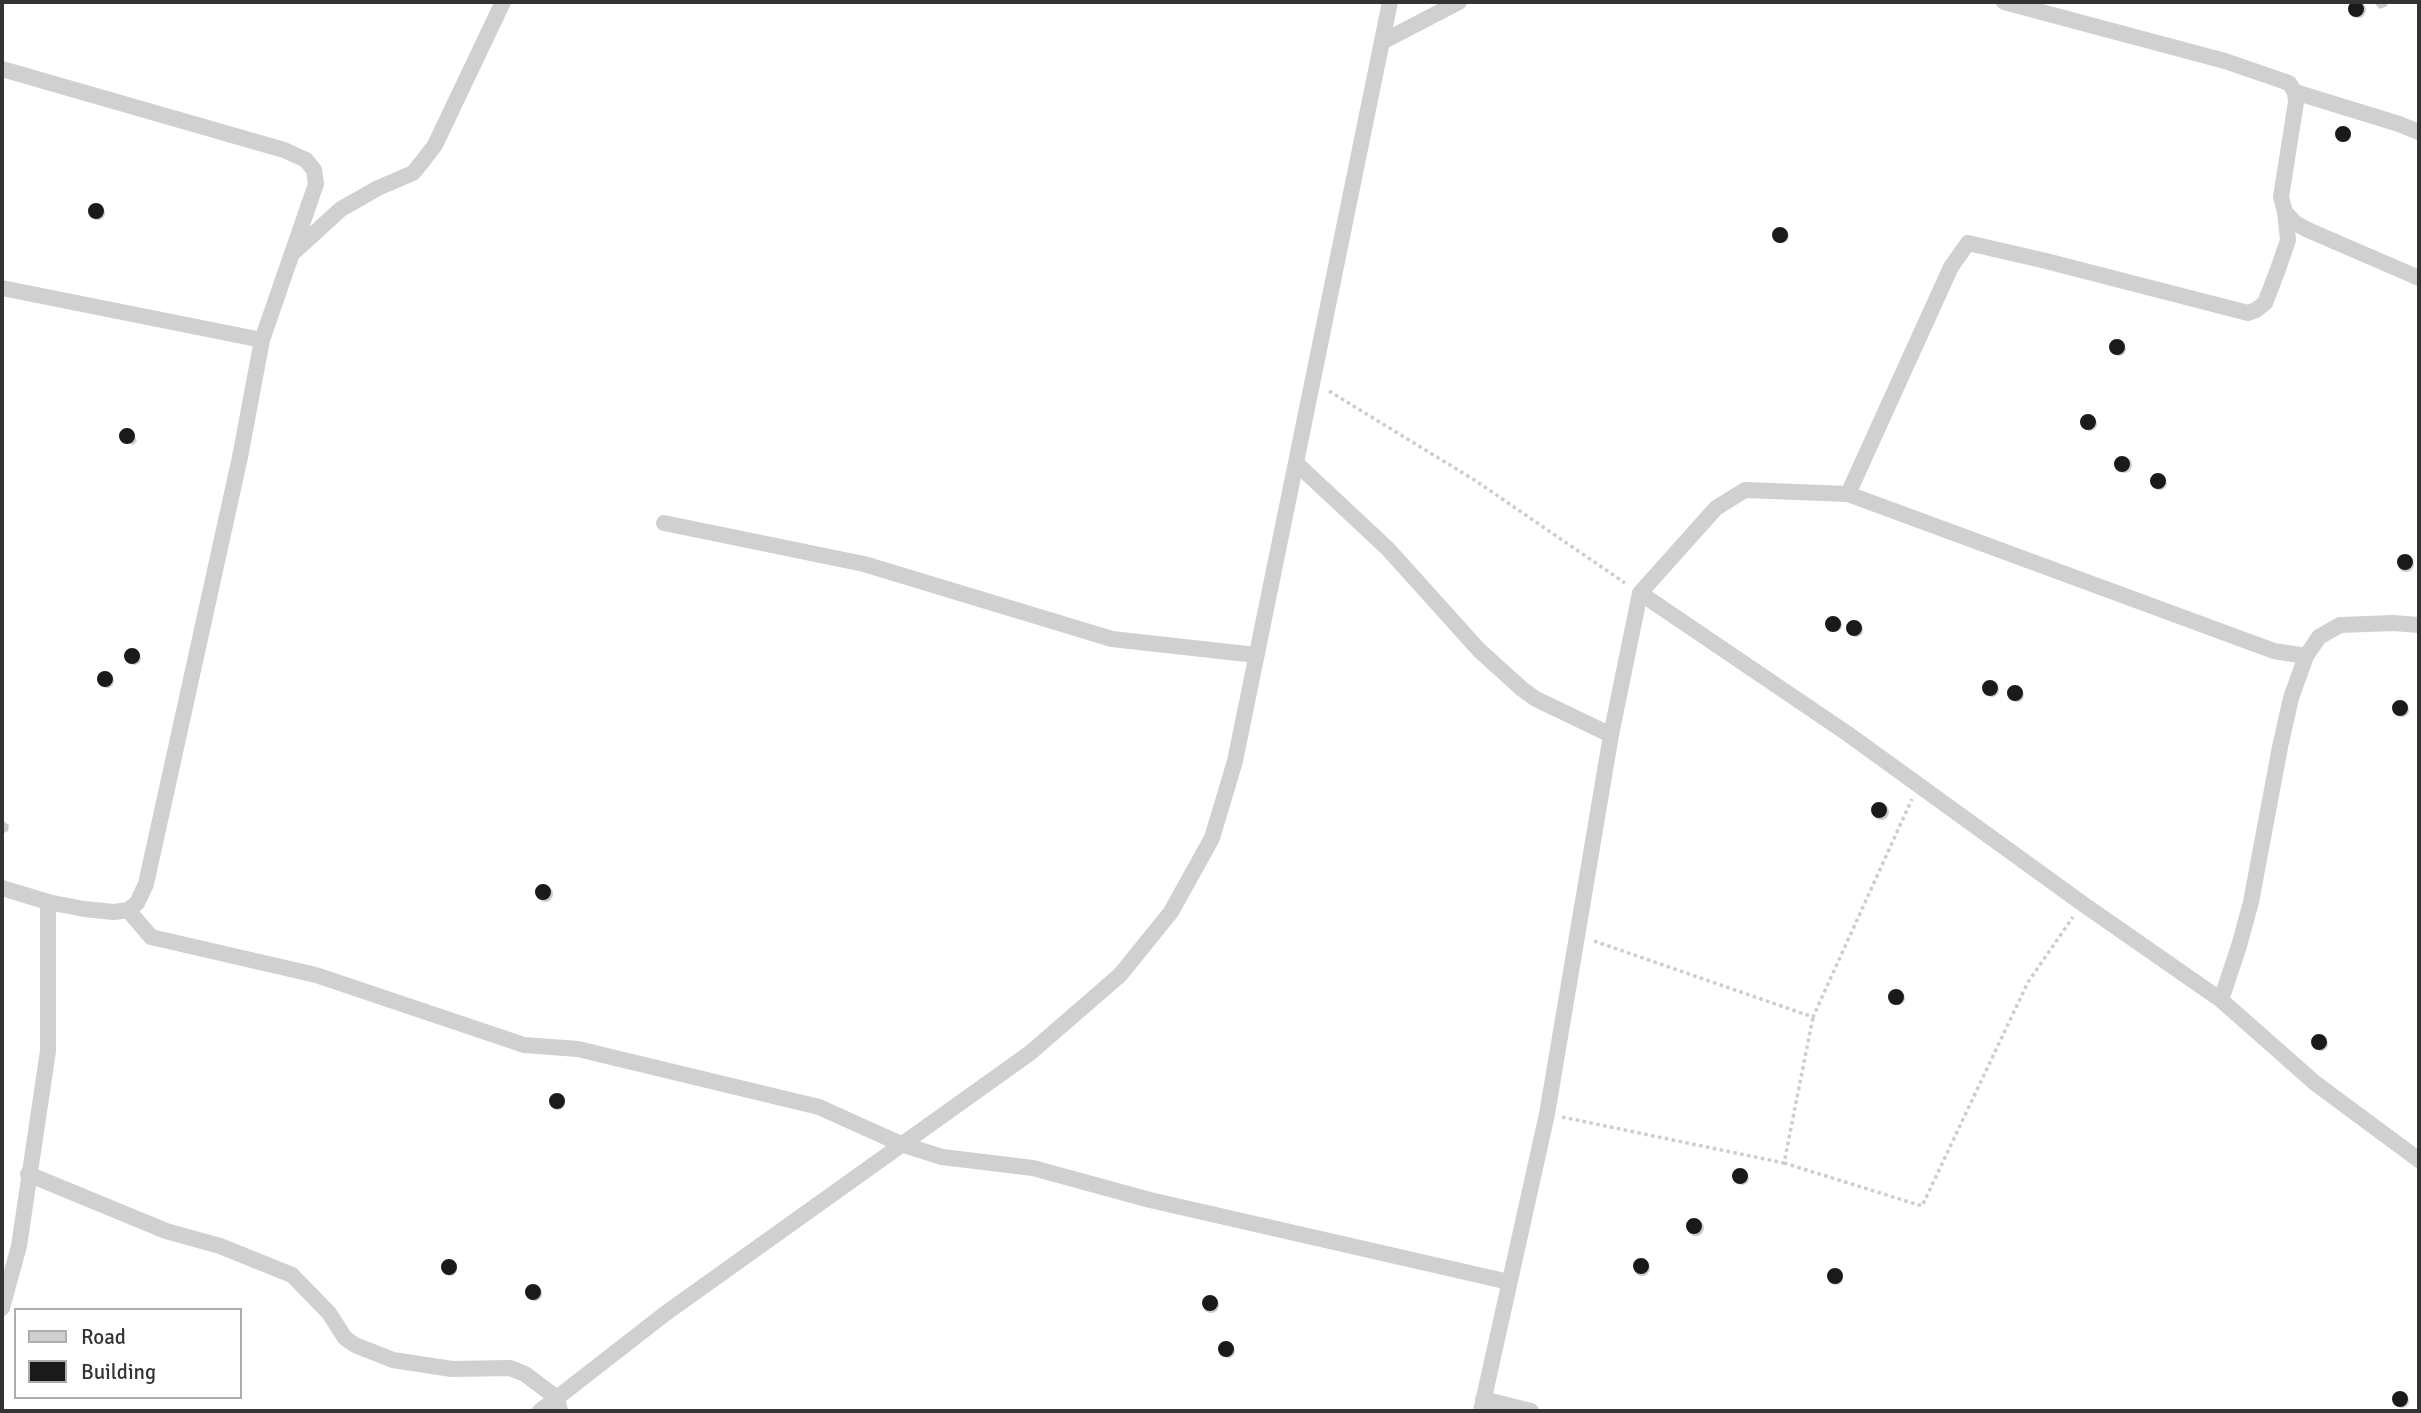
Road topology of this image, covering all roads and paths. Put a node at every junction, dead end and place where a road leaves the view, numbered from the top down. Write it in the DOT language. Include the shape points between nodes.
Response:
graph roads {
  1 [pos="503,2"];
  2 [pos="1390,2"];
  3 [pos="1459,2"];
  4 [pos="2004,2"];
  5 [pos="1382,42"];
  6 [pos="2,69"];
  7 [pos="2295,92"];
  8 [pos="2419,132"];
  9 [pos="2285,212"];
  10 [pos="293,253"];
  11 [pos="2419,278"];
  12 [pos="2,288"];
  13 [pos="262,340"];
  14 [pos="1312,381"];
  15 [pos="1296,463"];
  16 [pos="1848,494"];
  17 [pos="664,523"];
  18 [pos="1640,593"];
  19 [pos="2419,625"];
  20 [pos="1256,655"];
  21 [pos="2306,656"];
  22 [pos="1611,735"];
  23 [pos="1919,785"];
  24 [pos="2,887"];
  25 [pos="48,901"];
  26 [pos="2082,904"];
  27 [pos="128,909"];
  28 [pos="1577,935"];
  29 [pos="2221,1000"];
  30 [pos="1813,1017"];
  31 [pos="1547,1114"];
  32 [pos="901,1144"];
  33 [pos="2419,1160"];
  34 [pos="1784,1163"];
  35 [pos="29,1174"];
  36 [pos="1509,1282"];
  37 [pos="2,1307"];
  38 [pos="558,1405"];
  39 [pos="1482,1405"];
  40 [pos="540,1411"];
  41 [pos="1531,1411"];
  1 -- 10 [label="street" via="435,145 413,173 341,209"];
  2 -- 5 [label="street"];
  3 -- 5 [label="street"];
  4 -- 7 [label="street" via="2225,61 2289,83"];
  5 -- 14 [label="street"];
  6 -- 10 [label="street" via="306,159 316,184"];
  7 -- 8 [label="street"];
  7 -- 9 [label="street" via="2281,197"];
  9 -- 11 [label="street" via="2308,230"];
  9 -- 16 [label="street" via="2288,240 2277,272 2265,303 2248,313 1968,243 1951,267"];
  10 -- 13 [label="street"];
  12 -- 13 [label="street"];
  13 -- 27 [label="street" via="146,884 137,903"];
  14 -- 15 [label="street"];
  14 -- 18 [label="path" via="1476,481"];
  15 -- 20 [label="street"];
  15 -- 22 [label="street" via="1388,549 1515,683 1536,699"];
  16 -- 18 [label="street" via="1745,490 1716,508"];
  16 -- 21 [label="street" via="2274,651"];
  17 -- 20 [label="street" via="864,564 1112,639"];
  18 -- 22 [label="street"];
  18 -- 23 [label="street"];
  19 -- 21 [label="street" via="2340,625 2319,637"];
  20 -- 32 [label="street" via="1235,761 1212,838 1171,912 1121,975 1068,1022"];
  21 -- 29 [label="street" via="2280,747 2251,902"];
  22 -- 28 [label="street"];
  23 -- 26 [label="street"];
  23 -- 30 [label="path"];
  24 -- 25 [label="street"];
  25 -- 27 [label="street" via="114,912"];
  25 -- 35 [label="street" via="48,1051"];
  26 -- 29 [label="street"];
  26 -- 34 [label="path" via="2028,982 1922,1206"];
  27 -- 32 [label="street" via="151,937 316,975 524,1045 578,1049 819,1107"];
  28 -- 30 [label="path"];
  28 -- 31 [label="street"];
  29 -- 33 [label="street" via="2315,1083"];
  30 -- 34 [label="path"];
  31 -- 34 [label="path"];
  31 -- 36 [label="street"];
  32 -- 36 [label="street" via="942,1157 1055,1174"];
  32 -- 38 [label="street" via="666,1313"];
  35 -- 37 [label="street" via="19,1246"];
  35 -- 38 [label="street" via="166,1231 220,1246 292,1275 355,1345 393,1360 452,1369 510,1368 525,1374"];
  36 -- 39 [label="street"];
  38 -- 40 [label="street"];
  39 -- 41 [label="street"];
}
